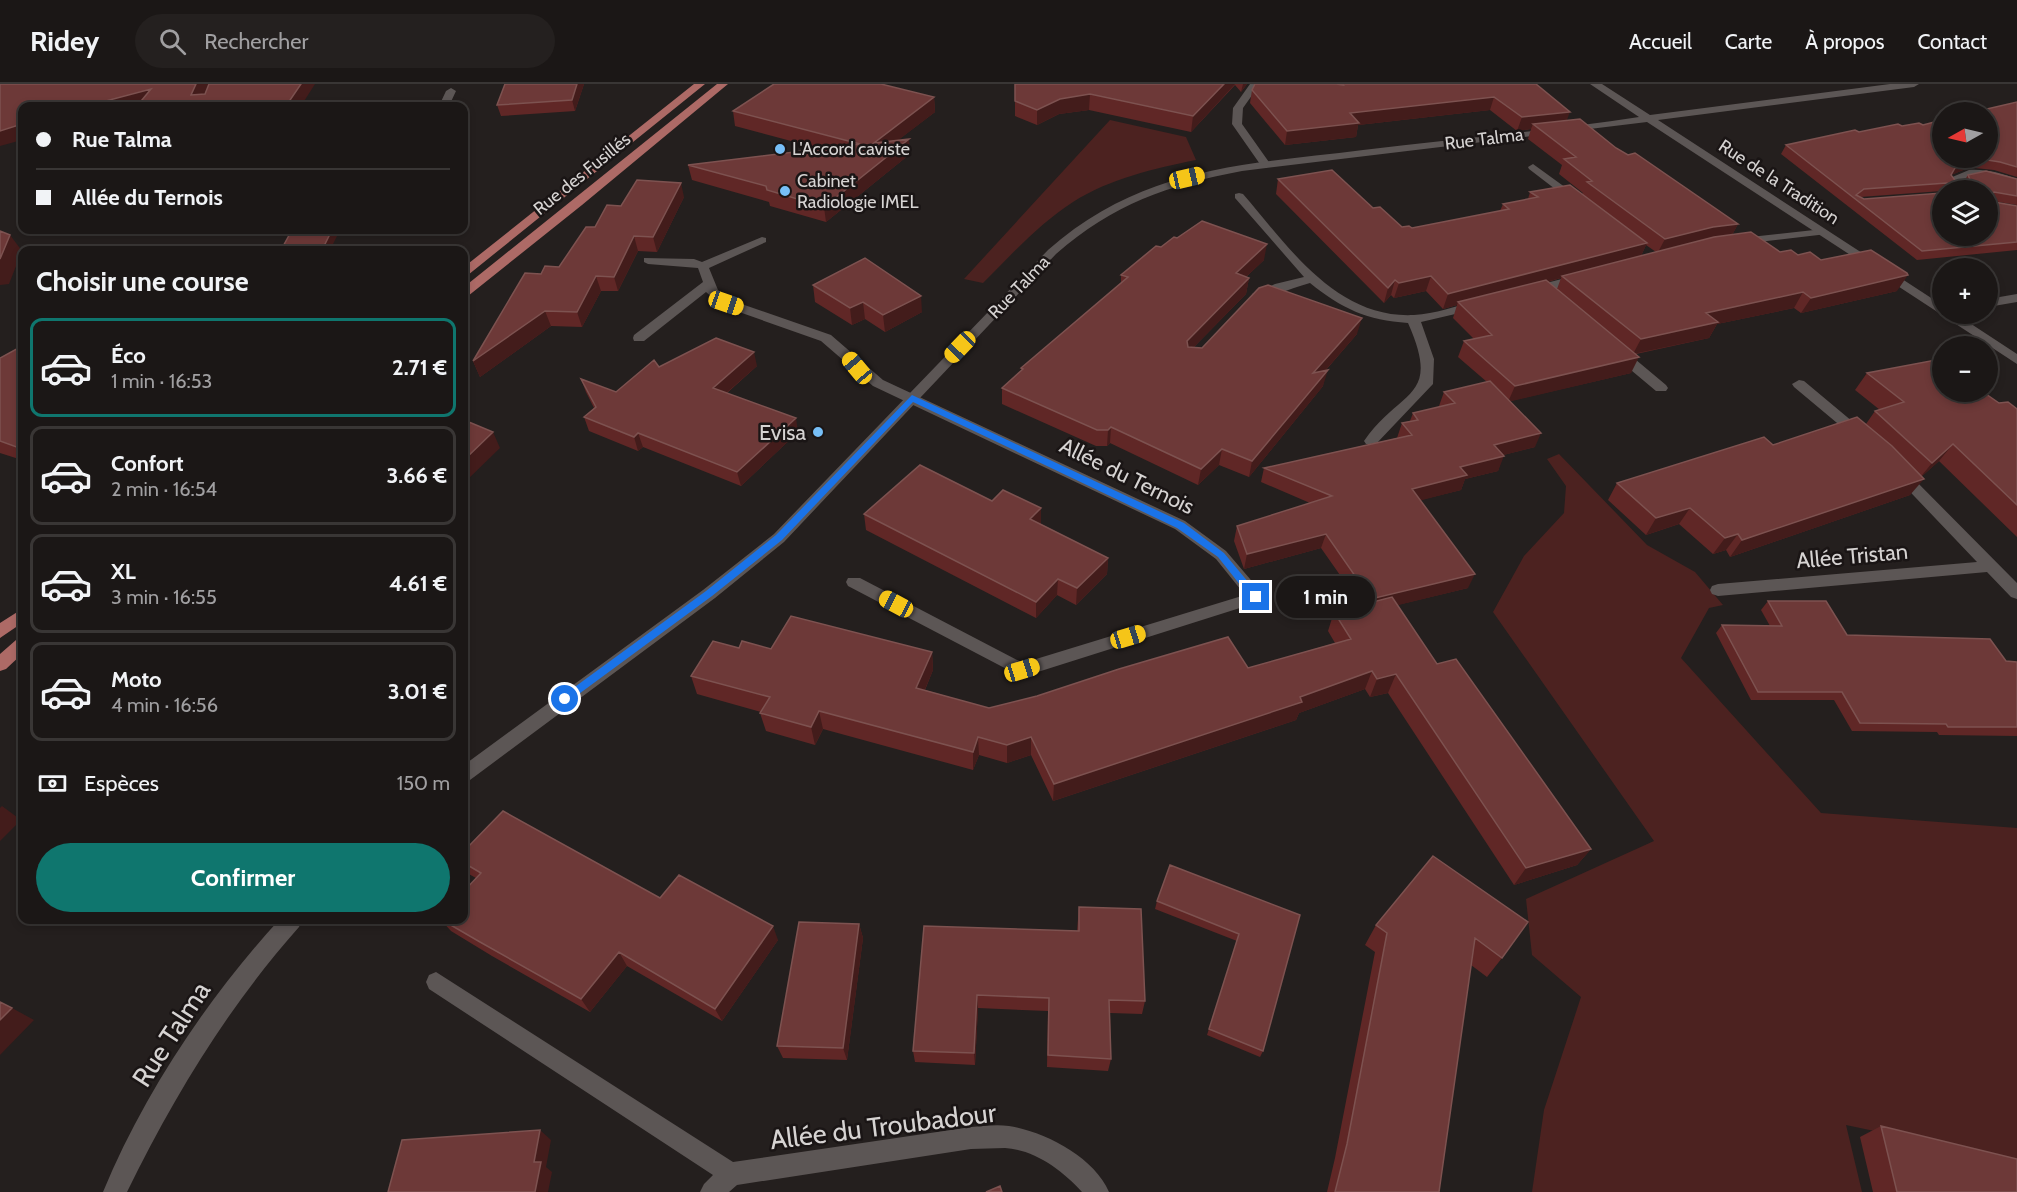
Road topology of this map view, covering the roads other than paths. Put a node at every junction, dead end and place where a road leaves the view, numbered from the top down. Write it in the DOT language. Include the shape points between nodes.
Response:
graph roads {
  1 [pos="700,84"];
  2 [pos="723,84"];
  3 [pos="1256,84"];
  4 [pos="1595,84"];
  5 [pos="1914,84"];
  6 [pos="451,91"];
  7 [pos="446,102"];
  8 [pos="1649,119"];
  9 [pos="1266,165"];
  10 [pos="1533,167"];
  11 [pos="1954,180"];
  12 [pos="2017,183"];
  13 [pos="1239,196"];
  14 [pos="1588,210"];
  15 [pos="1823,232"];
  16 [pos="762,240"];
  17 [pos="1732,242"];
  18 [pos="648,260"];
  19 [pos="703,266"];
  20 [pos="468,269"];
  21 [pos="1597,273"];
  22 [pos="1312,279"];
  23 [pos="708,284"];
  24 [pos="468,290"];
  25 [pos="1520,294"];
  26 [pos="2017,298"];
  27 [pos="1998,301"];
  28 [pos="1487,302"];
  29 [pos="1932,303"];
  30 [pos="1245,304"];
  31 [pos="1413,319"];
  32 [pos="1963,324"];
  33 [pos="639,338"];
  34 [pos="1606,342"];
  35 [pos="2017,360"];
  36 [pos="1799,384"];
  37 [pos="1661,388"];
  38 [pos="912,398"];
  39 [pos="1371,441"];
  40 [pos="1868,443"];
  41 [pos="1893,466"];
  42 [pos="1991,566"];
  43 [pos="854,582"];
  44 [pos="1718,590"];
  45 [pos="2017,593"];
  46 [pos="18,618"];
  47 [pos="0,632"];
  48 [pos="18,648"];
  49 [pos="0,664"];
  50 [pos="468,772"];
  51 [pos="288,924"];
  52 [pos="436,982"];
  53 [pos="730,1174"];
  54 [pos="115,1192"];
  55 [pos="712,1192"];
  56 [pos="1097,1192"];
  1 -- 20 [label="main road, Rue des Fusillés"];
  2 -- 24 [label="main road, Rue des Fusillés"];
  3 -- 9 [label="street" via="1238,108 1237,124"];
  4 -- 8 [label="street, Rue de la Tradition"];
  5 -- 8 [label="street, Rue Talma"];
  6 -- 7 [label="street"];
  8 -- 9 [label="street, Rue Talma"];
  8 -- 15 [label="street, Rue de la Tradition"];
  9 -- 38 [label="street, Rue Talma" via="1187,178 1149,190 1097,215 1052,252"];
  10 -- 14 [label="street"];
  11 -- 12 [label="street" via="1966,174 1987,174"];
  13 -- 22 [label="street"];
  15 -- 17 [label="street"];
  15 -- 29 [label="street, Rue de la Tradition"];
  16 -- 19 [label="street"];
  18 -- 19 [label="street"];
  19 -- 23 [label="street"];
  21 -- 25 [label="street" via="1546,292"];
  22 -- 30 [label="street" via="1279,287"];
  22 -- 31 [label="street" via="1328,294 1359,310"];
  23 -- 33 [label="street"];
  23 -- 38 [label="street, Allée du Ternois" via="726,303 826,338 866,375"];
  26 -- 27 [label="street"];
  28 -- 31 [label="street"];
  31 -- 39 [label="street" via="1426,347 1430,374 1426,384"];
  32 -- 35 [label="street"];
  34 -- 37 [label="street"];
  36 -- 40 [label="street"];
  38 -- 43 [label="street, Allée du Ternois" via="1180,525 1221,555 1256,597 1022,670"];
  38 -- 50 [label="street, Rue Talma" via="779,538 750,563"];
  41 -- 42 [label="street"];
  42 -- 44 [label="street, Allée Tristan"];
  42 -- 45 [label="street"];
  46 -- 47 [label="main road"];
  48 -- 49 [label="main road"];
  51 -- 54 [label="street, Rue Talma" via="226,998 183,1062"];
  52 -- 53 [label="street"];
  53 -- 55 [label="street"];
  53 -- 56 [label="street, Allée du Troubadour" via="970,1138 1006,1137 1038,1145 1065,1160"];
}
